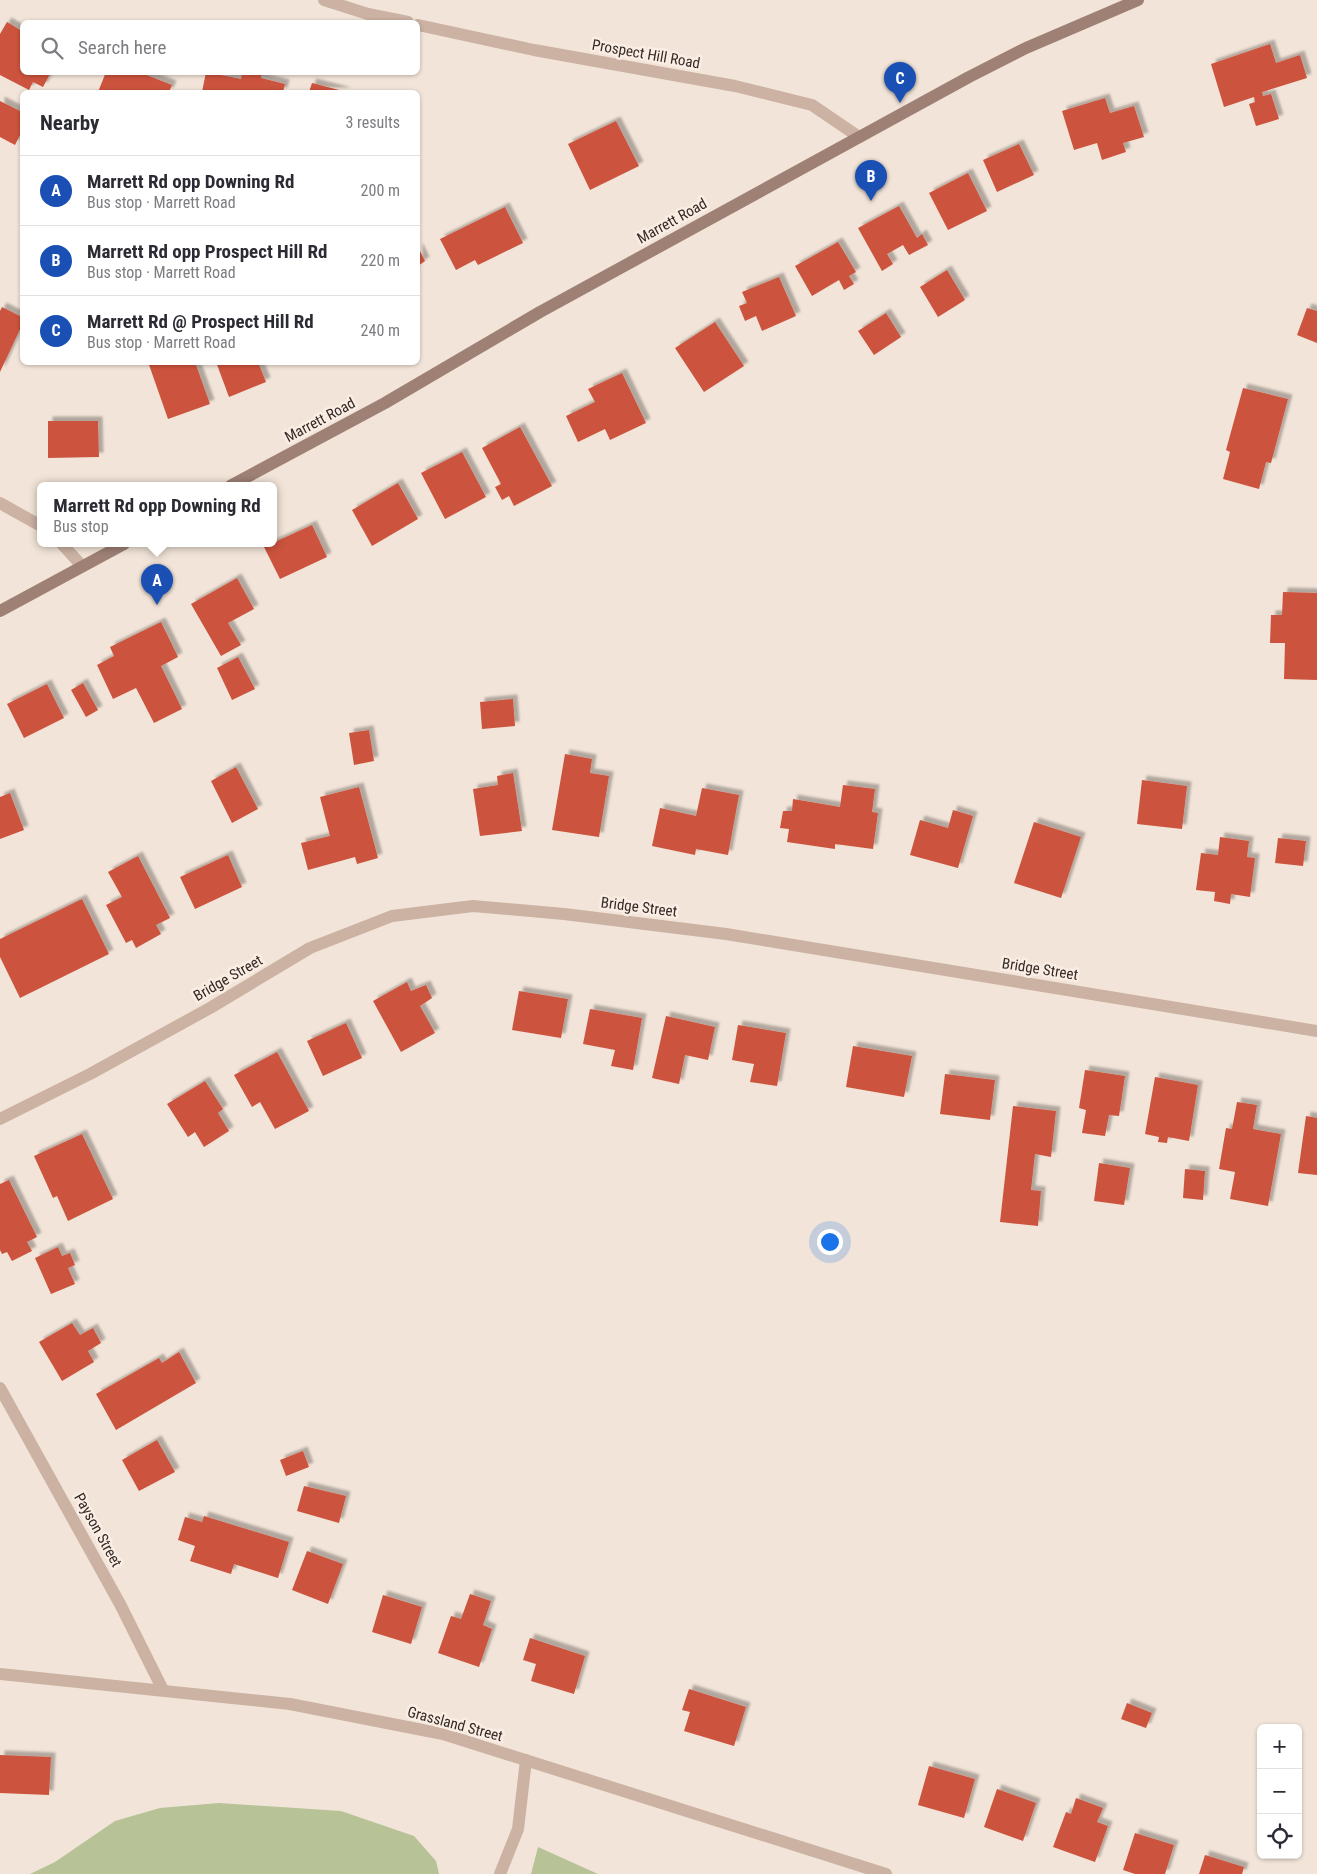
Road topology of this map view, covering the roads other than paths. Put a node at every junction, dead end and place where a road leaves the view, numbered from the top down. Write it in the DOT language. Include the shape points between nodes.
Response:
graph roads {
  1 [pos="324,0"];
  2 [pos="1138,0"];
  3 [pos="398,20"];
  4 [pos="420,24"];
  5 [pos="859,137"];
  6 [pos="237,482"];
  7 [pos="0,503"];
  8 [pos="37,524"];
  9 [pos="65,547"];
  10 [pos="118,547"];
  11 [pos="82,566"];
  12 [pos="0,611"];
  13 [pos="1317,1031"];
  14 [pos="0,1119"];
  15 [pos="0,1388"];
  16 [pos="0,1674"];
  17 [pos="163,1690"];
  18 [pos="526,1760"];
  19 [pos="500,1874"];
  20 [pos="886,1874"];
  1 -- 3 [label="street"];
  2 -- 5 [label="main road, Marrett Road" via="1026,48"];
  4 -- 5 [label="street, Prospect Hill Road" via="534,50 735,86 812,105"];
  5 -- 6 [label="main road, Marrett Road" via="540,312 385,403"];
  7 -- 8 [label="street"];
  9 -- 11 [label="street"];
  10 -- 11 [label="main road"];
  11 -- 12 [label="main road"];
  13 -- 14 [label="street, Bridge Street" via="726,934 473,906 392,916 310,948 210,1008"];
  15 -- 17 [label="street, Payson Street" via="120,1604"];
  16 -- 17 [label="street, Grassland Street"];
  17 -- 18 [label="street, Grassland Street" via="290,1704 443,1734"];
  18 -- 19 [label="street" via="518,1829"];
  18 -- 20 [label="street, Grassland Street"];
}
